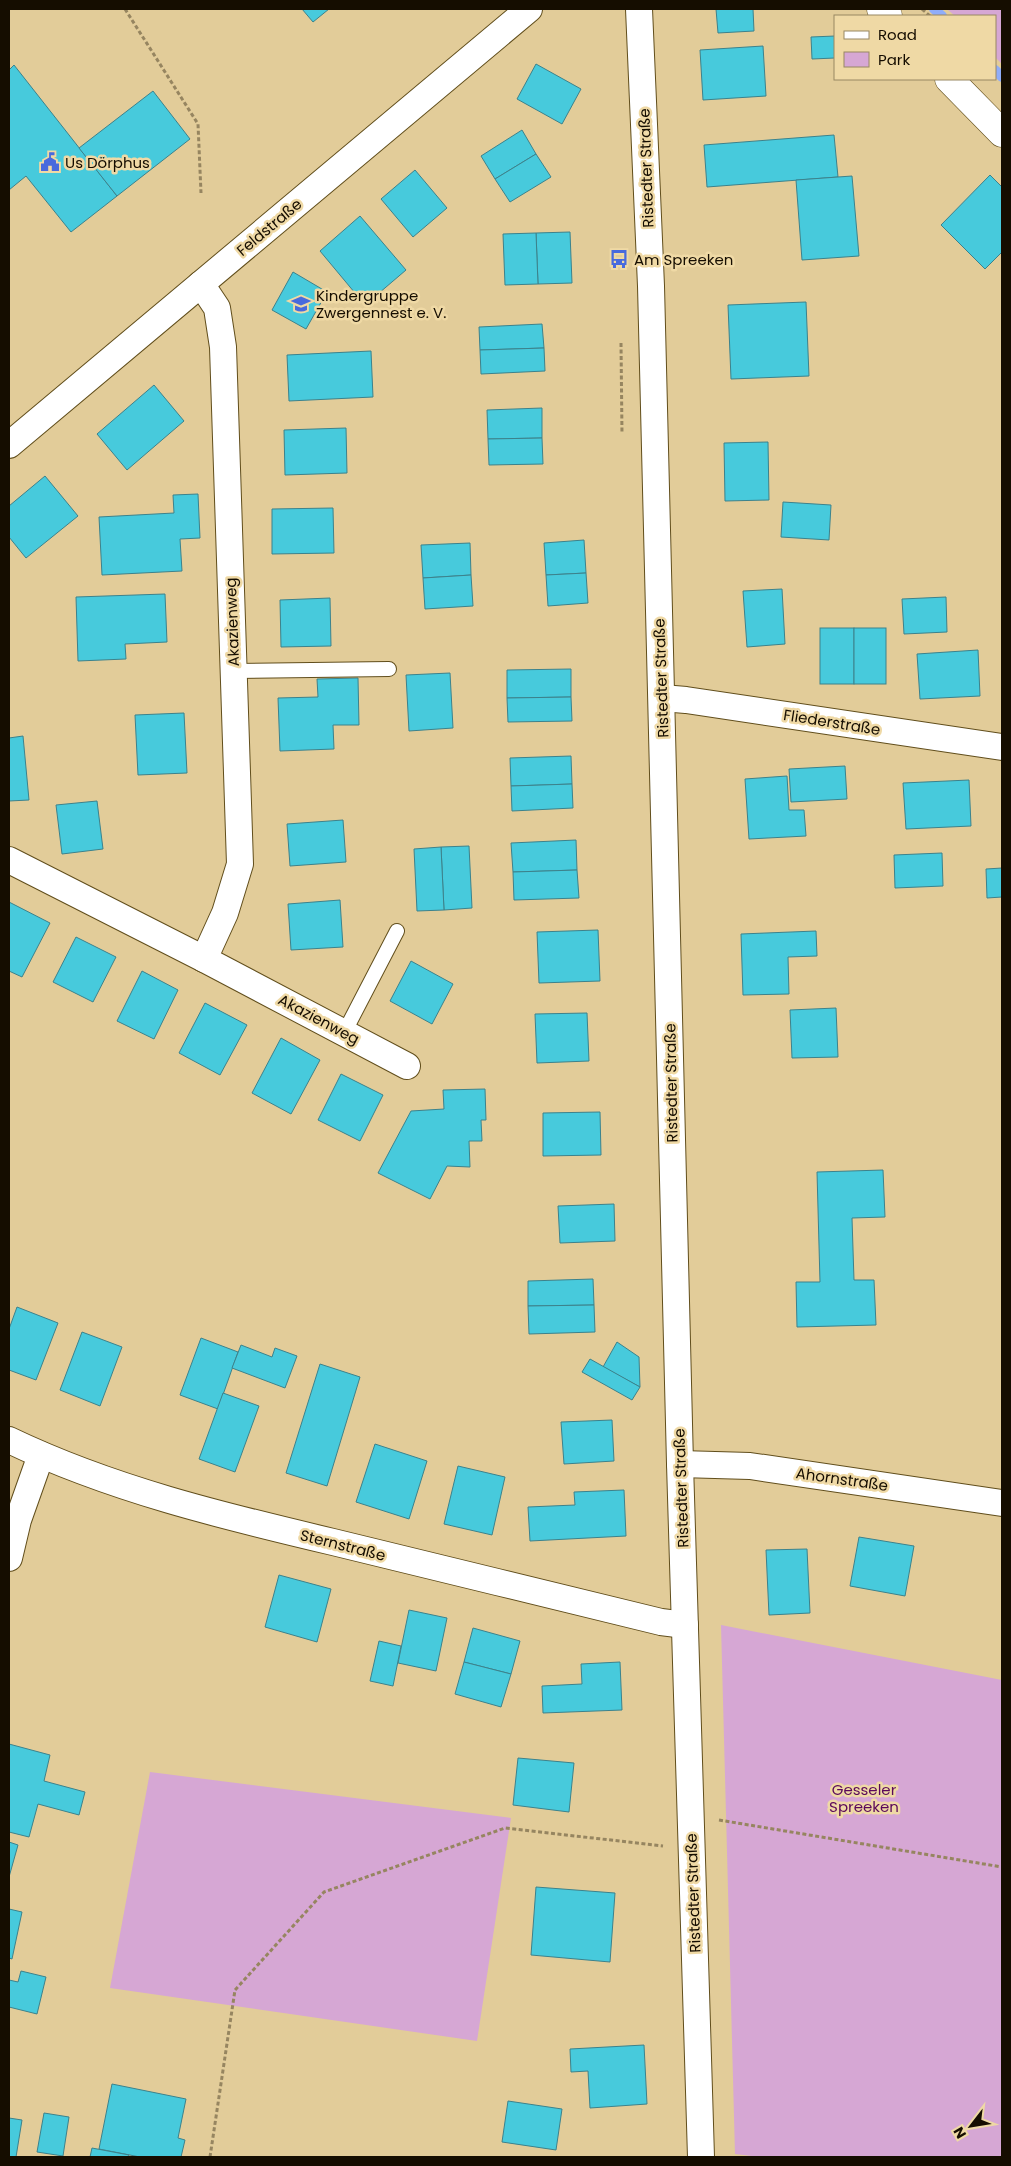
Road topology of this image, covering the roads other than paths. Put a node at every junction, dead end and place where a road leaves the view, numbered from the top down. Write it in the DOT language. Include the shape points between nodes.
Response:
graph roads {
  1 [pos="529,9"];
  2 [pos="639,9"];
  3 [pos="950,80"];
  4 [pos="1002,133"];
  5 [pos="201,284"];
  6 [pos="9,445"];
  7 [pos="390,669"];
  8 [pos="233,671"];
  9 [pos="662,698"];
  10 [pos="1002,748"];
  11 [pos="9,860"];
  12 [pos="397,931"];
  13 [pos="204,959"];
  14 [pos="344,1033"];
  15 [pos="407,1066"];
  16 [pos="9,1440"];
  17 [pos="41,1455"];
  18 [pos="680,1464"];
  19 [pos="1002,1503"];
  20 [pos="9,1558"];
  21 [pos="685,1625"];
  22 [pos="701,2157"];
  1 -- 5 [label="street, Feldstraße"];
  2 -- 9 [label="street, Ristedter Straße" via="651,286"];
  3 -- 4 [label="street"];
  5 -- 6 [label="street, Feldstraße"];
  5 -- 8 [label="street, Akazienweg" via="217,308 224,347"];
  7 -- 8 [label="lane"];
  8 -- 13 [label="street, Akazienweg" via="240,864 225,913"];
  9 -- 10 [label="street, Fliederstraße"];
  9 -- 18 [label="street, Ristedter Straße"];
  11 -- 13 [label="street, Akazienweg"];
  12 -- 14 [label="lane"];
  13 -- 14 [label="street, Akazienweg"];
  14 -- 15 [label="street, Akazienweg"];
  16 -- 17 [label="street, Sternstraße"];
  17 -- 20 [label="street" via="18,1520"];
  17 -- 21 [label="street, Sternstraße" via="102,1480 243,1520 661,1622"];
  18 -- 19 [label="street, Ahornstraße" via="750,1466"];
  18 -- 21 [label="street, Ristedter Straße"];
  21 -- 22 [label="street, Ristedter Straße"];
}
